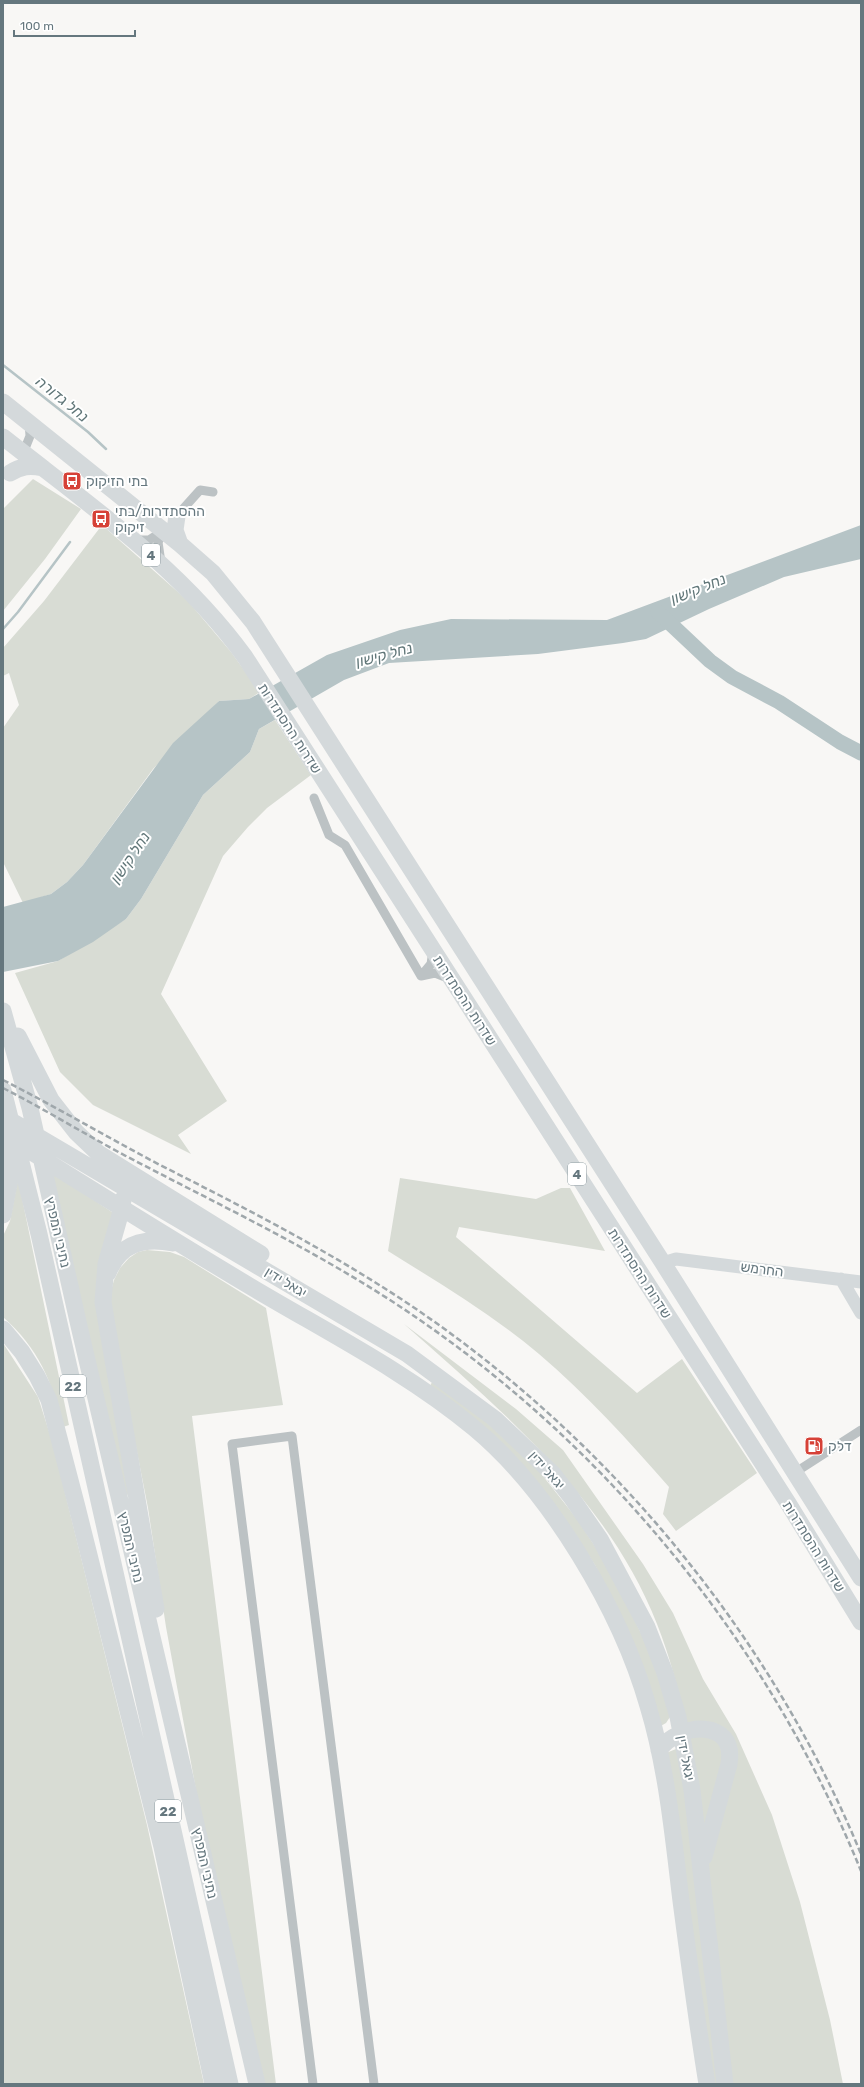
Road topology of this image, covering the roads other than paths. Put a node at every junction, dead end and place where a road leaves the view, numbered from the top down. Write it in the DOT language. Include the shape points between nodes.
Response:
graph roads {
  1 [pos="3,402"];
  2 [pos="29,422"];
  3 [pos="13,445"];
  4 [pos="43,468"];
  5 [pos="6,477"];
  6 [pos="213,492"];
  7 [pos="177,516"];
  8 [pos="164,530"];
  9 [pos="133,540"];
  10 [pos="180,544"];
  11 [pos="161,563"];
  12 [pos="314,798"];
  13 [pos="433,950"];
  14 [pos="421,976"];
  15 [pos="452,980"];
  16 [pos="3,1007"];
  17 [pos="3,1011"];
  18 [pos="3,1090"];
  19 [pos="3,1116"];
  20 [pos="3,1134"];
  21 [pos="123,1186"];
  22 [pos="122,1208"];
  23 [pos="3,1215"];
  24 [pos="180,1244"];
  25 [pos="663,1263"];
  26 [pos="841,1279"];
  27 [pos="861,1282"];
  28 [pos="103,1286"];
  29 [pos="861,1313"];
  30 [pos="3,1329"];
  31 [pos="406,1354"];
  32 [pos="861,1430"];
  33 [pos="802,1468"];
  34 [pos="106,1537"];
  35 [pos="861,1578"];
  36 [pos="861,1622"];
  37 [pos="681,1732"];
  38 [pos="659,1750"];
  39 [pos="187,1785"];
  40 [pos="162,1847"];
  41 [pos="702,1877"];
  42 [pos="213,2084"];
  43 [pos="230,2084"];
  44 [pos="257,2084"];
  45 [pos="313,2084"];
  46 [pos="374,2084"];
  47 [pos="707,2084"];
  48 [pos="725,2084"];
  1 -- 2 [label="highway, שדרות ההסתדרות / 4"];
  2 -- 3 [label="street" via="30,436"];
  2 -- 8 [label="highway, שדרות ההסתדרות / 4"];
  3 -- 4 [label="highway, שדרות ההסתדרות / 4"];
  3 -- 5 [label="street"];
  3 -- 5 [label="street" via="15,455"];
  4 -- 5 [label="highway" via="27,466"];
  4 -- 9 [label="highway, שדרות ההסתדרות / 4"];
  6 -- 7 [label="street" via="200,490"];
  7 -- 8 [label="street"];
  7 -- 10 [label="highway" via="175,530"];
  8 -- 9 [label="street" via="149,540"];
  8 -- 10 [label="highway, שדרות ההסתדרות / 4"];
  8 -- 11 [label="street" via="158,542"];
  9 -- 11 [label="highway, שדרות ההסתדרות / 4"];
  10 -- 25 [label="highway, שדרות ההסתדרות / 4" via="232,594 269,645"];
  11 -- 13 [label="highway, שדרות ההסתדרות / 4" via="214,617 244,657"];
  12 -- 14 [label="street" via="329,835 345,845"];
  13 -- 14 [label="street" via="431,964"];
  13 -- 15 [label="highway, שדרות ההסתדרות / 4"];
  14 -- 15 [label="street" via="435,974"];
  15 -- 36 [label="highway, שדרות ההסתדרות / 4" via="788,1503"];
  16 -- 31 [label="highway" via="42,1086 61,1116 76,1132 111,1162 310,1284"];
  17 -- 39 [label="highway, נתיבי המפרץ / 22" via="30,1108"];
  18 -- 23 [label="highway" via="9,1184"];
  18 -- 34 [label="highway, נתיבי המפרץ / 22" via="39,1234"];
  19 -- 21 [label="highway, יגאל ידין"];
  20 -- 22 [label="highway, יגאל ידין"];
  21 -- 22 [label="highway"];
  21 -- 31 [label="highway, יגאל ידין"];
  22 -- 24 [label="highway, יגאל ידין"];
  22 -- 28 [label="highway" via="106,1264"];
  24 -- 28 [label="highway" via="153,1240 133,1243 114,1262"];
  24 -- 38 [label="highway, יגאל ידין" via="407,1380 455,1413 497,1448 558,1524 608,1606 640,1682"];
  25 -- 26 [label="street, החרמש" via="676,1259"];
  25 -- 35 [label="highway, שדרות ההסתדרות / 4"];
  26 -- 27 [label="street, החרמש"];
  26 -- 29 [label="street"];
  28 -- 39 [label="highway" via="105,1323"];
  30 -- 40 [label="highway" via="22,1352 48,1400"];
  31 -- 37 [label="highway, יגאל ידין" via="495,1419 552,1474 571,1497 600,1539 647,1626 665,1673"];
  32 -- 33 [label="street"];
  34 -- 40 [label="highway"];
  34 -- 43 [label="highway, נתיבי המפרץ / 22"];
  37 -- 38 [label="highway"];
  37 -- 41 [label="highway, יגאל ידין" via="692,1790"];
  37 -- 41 [label="highway" via="696,1728 714,1731 724,1738 730,1751 729,1764 706,1844"];
  38 -- 47 [label="highway, יגאל ידין" via="669,1804 689,1968"];
  39 -- 44 [label="highway, נתיבי המפרץ / 22"];
  40 -- 42 [label="highway"];
  41 -- 48 [label="highway, יגאל ידין"];
  45 -- 46 [label="street" via="232,1444 292,1436"];
}
